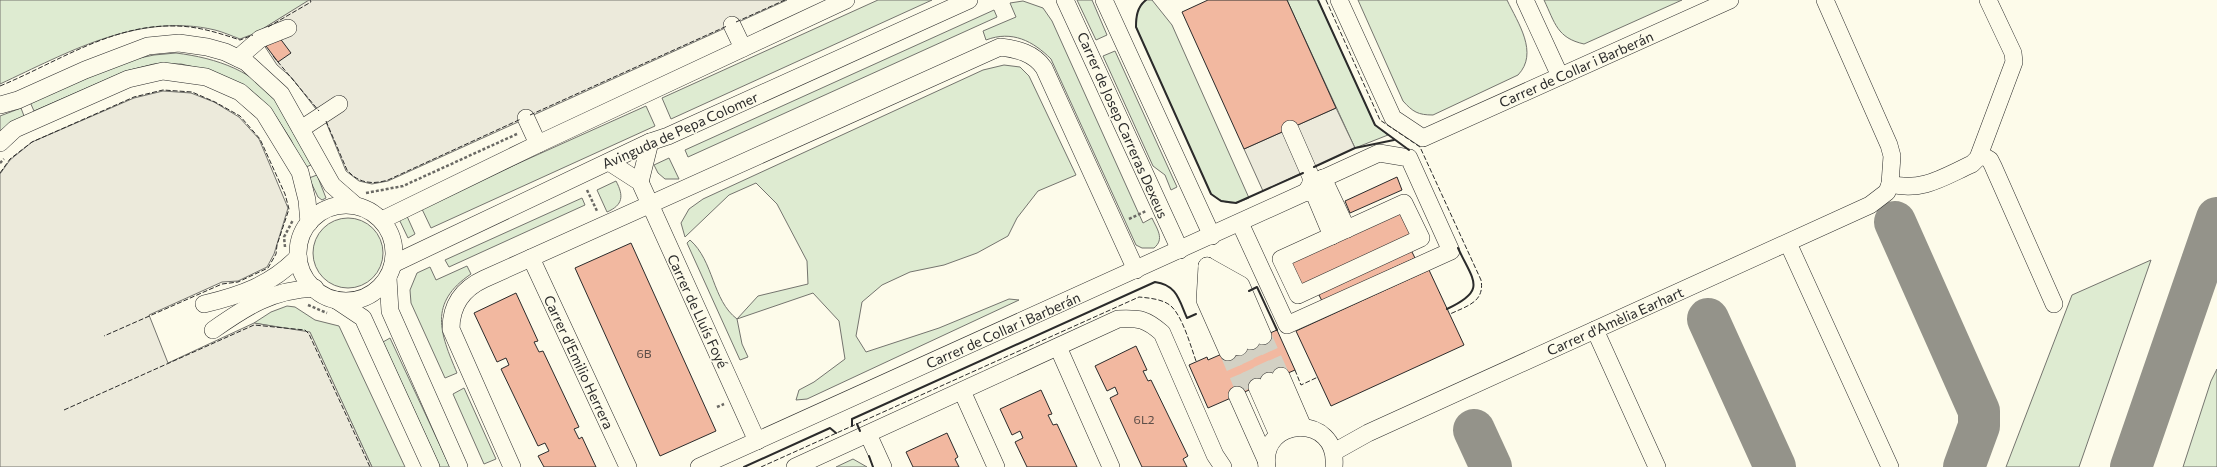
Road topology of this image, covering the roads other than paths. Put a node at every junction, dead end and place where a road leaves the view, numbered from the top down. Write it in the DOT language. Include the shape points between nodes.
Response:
graph roads {
  1 [pos="846,0"];
  2 [pos="969,0"];
  3 [pos="1065,0"];
  4 [pos="1104,0"];
  5 [pos="1339,0"];
  6 [pos="1525,0"];
  7 [pos="1730,0"];
  8 [pos="1825,0"];
  9 [pos="1988,0"];
  10 [pos="732,25"];
  11 [pos="288,28"];
  12 [pos="743,48"];
  13 [pos="238,58"];
  14 [pos="1560,76"];
  15 [pos="339,104"];
  16 [pos="0,105"];
  17 [pos="526,118"];
  18 [pos="301,129"];
  19 [pos="1290,129"];
  20 [pos="650,142"];
  21 [pos="0,143"];
  22 [pos="538,144"];
  23 [pos="1980,154"];
  24 [pos="609,162"];
  25 [pos="640,182"];
  26 [pos="1890,184"];
  27 [pos="1313,185"];
  28 [pos="358,198"];
  29 [pos="650,204"];
  30 [pos="302,219"];
  31 [pos="382,220"];
  32 [pos="1240,223"];
  33 [pos="1339,232"];
  34 [pos="1212,236"];
  35 [pos="1196,243"];
  36 [pos="1788,243"];
  37 [pos="1180,250"];
  38 [pos="291,254"];
  39 [pos="531,258"];
  40 [pos="1207,266"];
  41 [pos="1136,270"];
  42 [pos="391,271"];
  43 [pos="314,288"];
  44 [pos="1218,295"];
  45 [pos="204,304"];
  46 [pos="2054,304"];
  47 [pos="333,307"];
  48 [pos="213,330"];
  49 [pos="1595,330"];
  50 [pos="1058,347"];
  51 [pos="1258,386"];
  52 [pos="962,391"];
  53 [pos="868,434"];
  54 [pos="758,440"];
  55 [pos="1274,450"];
  56 [pos="1334,460"];
  57 [pos="430,467"];
  58 [pos="459,467"];
  59 [pos="512,467"];
  60 [pos="628,467"];
  61 [pos="699,467"];
  62 [pos="795,467"];
  63 [pos="883,467"];
  64 [pos="996,467"];
  65 [pos="1111,467"];
  66 [pos="1223,467"];
  67 [pos="1657,467"];
  68 [pos="1890,467"];
  1 -- 12 [label="street"];
  2 -- 20 [label="street, Avinguda de Pepa Colomer" via="682,130"];
  3 -- 37 [label="street, Carrer de Josep Carreras Dexeus"];
  4 -- 34 [label="street"];
  5 -- 14 [label="street, Carrer de Collar i Barberán" via="1393,118 1423,138"];
  6 -- 14 [label="street"];
  7 -- 14 [label="street, Carrer de Collar i Barberán"];
  8 -- 26 [label="street" via="1889,144 1892,156"];
  9 -- 23 [label="street" via="2013,53 2014,62"];
  10 -- 12 [label="street"];
  11 -- 13 [label="street" via="260,39"];
  12 -- 22 [label="street"];
  13 -- 16 [label="street" via="207,47 186,44 148,46 85,70 18,100"];
  13 -- 18 [label="street" via="246,62 281,94"];
  15 -- 18 [label="street"];
  17 -- 22 [label="street"];
  18 -- 28 [label="street" via="332,185"];
  19 -- 27 [label="street"];
  20 -- 24 [label="street, Avinguda de Pepa Colomer"];
  20 -- 25 [label="street"];
  21 -- 30 [label="street" via="15,129 128,79 163,71 206,77 240,92 264,113 300,172 307,200"];
  22 -- 31 [label="street"];
  23 -- 26 [label="street" via="1972,164 1922,186"];
  23 -- 46 [label="street" via="1990,160 1993,166"];
  24 -- 25 [label="street"];
  24 -- 42 [label="street, Avinguda de Pepa Colomer"];
  25 -- 29 [label="street, Carrer de Lluís Foyé"];
  26 -- 36 [label="street, Carrer d'Amèlia Earhart" via="1887,192 1870,205"];
  27 -- 32 [label="street, Carrer de Collar i Barberán"];
  27 -- 32 [label="street, Carrer de Collar i Barberán" via="1378,153 1409,158 1451,251 1287,325"];
  27 -- 33 [label="street" via="1314,193"];
  28 -- 30 [label="street"];
  28 -- 31 [label="street"];
  29 -- 39 [label="street"];
  29 -- 41 [label="street" via="979,56 1000,47 1014,48 1035,58 1044,68"];
  29 -- 54 [label="street, Carrer de Lluís Foyé"];
  30 -- 38 [label="street" via="301,235"];
  31 -- 42 [label="street" via="389,229 394,245"];
  32 -- 34 [label="street, Carrer de Collar i Barberán"];
  33 -- 33 [label="street" via="1281,259 1298,295 1421,238 1404,202"];
  34 -- 35 [label="street, Carrer de Collar i Barberán"];
  35 -- 37 [label="street, Carrer de Collar i Barberán"];
  35 -- 40 [label="street"];
  36 -- 49 [label="street, Carrer d'Amèlia Earhart"];
  36 -- 68 [label="street"];
  37 -- 41 [label="street, Carrer de Collar i Barberán"];
  38 -- 43 [label="street"];
  38 -- 45 [label="street" via="278,276 263,286 241,295"];
  39 -- 59 [label="street" via="477,282 461,295 452,313 451,329"];
  39 -- 60 [label="street, Carrer d'Emilio Herrera"];
  40 -- 44 [label="street"];
  40 -- 44 [label="street"];
  41 -- 54 [label="street, Carrer de Collar i Barberán"];
  42 -- 47 [label="street" via="379,288 365,297"];
  42 -- 58 [label="street" via="390,311"];
  43 -- 47 [label="street"];
  43 -- 48 [label="street" via="290,290 268,296"];
  44 -- 44 [label="street" via="1240,346"];
  47 -- 57 [label="street" via="362,318"];
  49 -- 56 [label="street, Carrer d'Amèlia Earhart" via="1376,430"];
  49 -- 67 [label="street"];
  50 -- 52 [label="street"];
  50 -- 65 [label="street"];
  50 -- 66 [label="street" via="1118,319 1137,318 1149,322 1162,333 1215,455"];
  51 -- 55 [label="street"];
  51 -- 55 [label="street"];
  51 -- 55 [label="street"];
  52 -- 53 [label="street"];
  52 -- 64 [label="street"];
  53 -- 62 [label="street"];
  53 -- 63 [label="street"];
  54 -- 61 [label="street, Carrer de Collar i Barberán"];
  55 -- 56 [label="street" via="1315,430 1324,436"];
}
